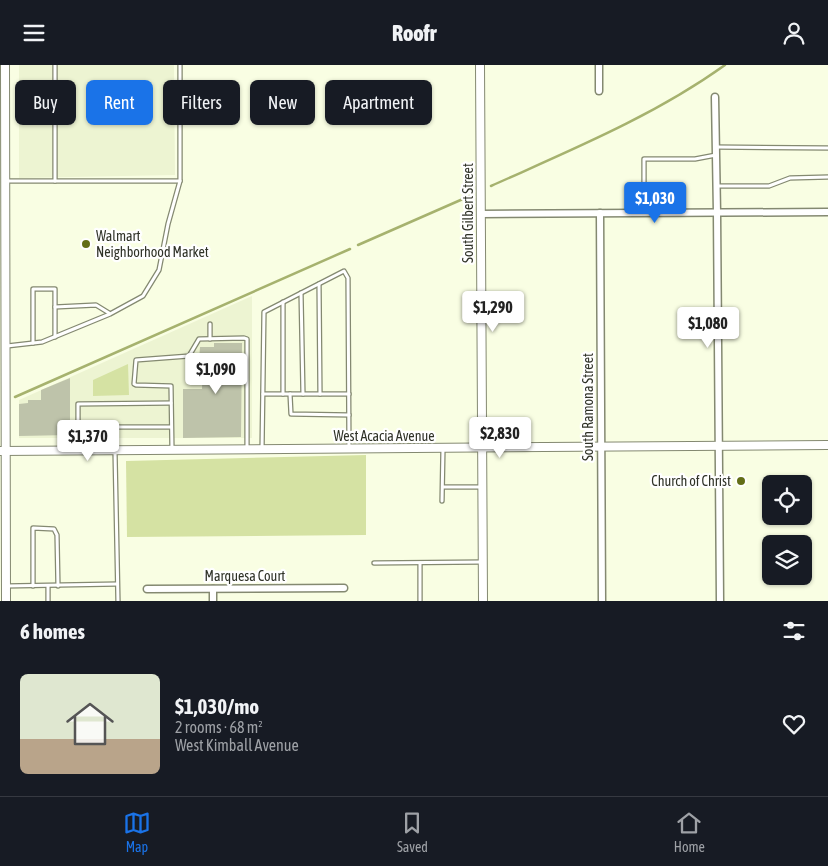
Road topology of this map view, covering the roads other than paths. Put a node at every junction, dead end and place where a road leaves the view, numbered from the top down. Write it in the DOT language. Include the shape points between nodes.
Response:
graph roads {
  1 [pos="4,65"];
  2 [pos="55,65"];
  3 [pos="180,65"];
  4 [pos="480,65"];
  5 [pos="599,65"];
  6 [pos="599,91"];
  7 [pos="715,97"];
  8 [pos="716,147"];
  9 [pos="828,148"];
  10 [pos="716,155"];
  11 [pos="828,177"];
  12 [pos="5,181"];
  13 [pos="54,181"];
  14 [pos="180,181"];
  15 [pos="717,186"];
  16 [pos="600,213"];
  17 [pos="644,213"];
  18 [pos="718,213"];
  19 [pos="828,213"];
  20 [pos="481,214"];
  21 [pos="2,219"];
  22 [pos="319,284"];
  23 [pos="301,293"];
  24 [pos="283,302"];
  25 [pos="55,307"];
  26 [pos="110,314"];
  27 [pos="210,324"];
  28 [pos="55,337"];
  29 [pos="210,339"];
  30 [pos="33,343"];
  31 [pos="5,347"];
  32 [pos="2,366"];
  33 [pos="263,394"];
  34 [pos="283,394"];
  35 [pos="290,394"];
  36 [pos="303,394"];
  37 [pos="320,394"];
  38 [pos="349,394"];
  39 [pos="171,403"];
  40 [pos="349,415"];
  41 [pos="78,427"];
  42 [pos="171,427"];
  43 [pos="828,445"];
  44 [pos="719,446"];
  45 [pos="601,447"];
  46 [pos="444,448"];
  47 [pos="482,448"];
  48 [pos="247,449"];
  49 [pos="262,449"];
  50 [pos="350,449"];
  51 [pos="115,450"];
  52 [pos="172,450"];
  53 [pos="3,451"];
  54 [pos="78,451"];
  55 [pos="443,487"];
  56 [pos="483,487"];
  57 [pos="442,501"];
  58 [pos="3,547"];
  59 [pos="483,562"];
  60 [pos="374,563"];
  61 [pos="420,563"];
  62 [pos="117,584"];
  63 [pos="48,585"];
  64 [pos="58,585"];
  65 [pos="6,586"];
  66 [pos="33,586"];
  67 [pos="344,588"];
  68 [pos="147,589"];
  69 [pos="213,589"];
  70 [pos="6,601"];
  71 [pos="48,601"];
  72 [pos="118,601"];
  73 [pos="213,601"];
  74 [pos="420,601"];
  75 [pos="483,601"];
  76 [pos="602,601"];
  77 [pos="720,601"];
  1 -- 12 [label="street"];
  2 -- 13 [label="lane"];
  3 -- 14 [label="lane"];
  4 -- 20 [label="street, South Gilbert Street"];
  5 -- 6 [label="street"];
  7 -- 8 [label="street"];
  8 -- 9 [label="lane"];
  8 -- 10 [label="street"];
  10 -- 15 [label="street"];
  10 -- 17 [label="lane" via="695,159 644,159"];
  11 -- 15 [label="lane" via="790,178 769,186"];
  12 -- 13 [label="lane"];
  12 -- 21 [label="street"];
  13 -- 14 [label="lane"];
  14 -- 26 [label="lane" via="159,270 143,297"];
  15 -- 18 [label="street"];
  16 -- 17 [label="street"];
  16 -- 20 [label="street"];
  16 -- 45 [label="street, South Ramona Street"];
  17 -- 18 [label="street"];
  18 -- 19 [label="street"];
  18 -- 44 [label="street"];
  20 -- 47 [label="street, South Gilbert Street"];
  21 -- 31 [label="street"];
  22 -- 23 [label="lane"];
  22 -- 37 [label="lane"];
  22 -- 38 [label="lane" via="344,271 348,278"];
  23 -- 24 [label="lane"];
  23 -- 36 [label="lane"];
  24 -- 33 [label="lane" via="264,312"];
  24 -- 34 [label="lane"];
  25 -- 26 [label="lane" via="96,305"];
  25 -- 28 [label="lane"];
  25 -- 30 [label="lane" via="55,289 33,289"];
  26 -- 28 [label="lane"];
  27 -- 29 [label="lane"];
  28 -- 30 [label="lane"];
  29 -- 39 [label="lane" via="199,339 189,356 136,360 134,363 134,384 171,386"];
  29 -- 48 [label="lane" via="246,339"];
  30 -- 31 [label="lane"];
  31 -- 32 [label="street"];
  32 -- 53 [label="street" via="5,404"];
  33 -- 34 [label="lane"];
  33 -- 49 [label="lane"];
  34 -- 35 [label="lane"];
  35 -- 36 [label="lane"];
  35 -- 40 [label="lane" via="291,414"];
  36 -- 37 [label="lane"];
  37 -- 38 [label="lane"];
  38 -- 40 [label="lane"];
  39 -- 41 [label="lane" via="78,403"];
  39 -- 42 [label="lane"];
  40 -- 50 [label="lane"];
  41 -- 42 [label="lane"];
  41 -- 54 [label="lane"];
  42 -- 52 [label="lane"];
  43 -- 44 [label="street, West Acacia Avenue"];
  44 -- 45 [label="street, West Acacia Avenue"];
  44 -- 77 [label="street"];
  45 -- 47 [label="street, West Acacia Avenue"];
  45 -- 76 [label="street, South Ramona Street"];
  46 -- 47 [label="street, West Acacia Avenue"];
  46 -- 50 [label="street, West Acacia Avenue"];
  46 -- 55 [label="lane"];
  47 -- 56 [label="street, South Gilbert Street"];
  48 -- 49 [label="street, West Acacia Avenue"];
  48 -- 52 [label="street, West Acacia Avenue"];
  49 -- 50 [label="street, West Acacia Avenue"];
  51 -- 52 [label="street, West Acacia Avenue"];
  51 -- 54 [label="street, West Acacia Avenue"];
  51 -- 62 [label="lane"];
  53 -- 54 [label="street, West Acacia Avenue"];
  53 -- 58 [label="street"];
  55 -- 56 [label="lane"];
  55 -- 57 [label="lane"];
  56 -- 59 [label="street, South Gilbert Street"];
  58 -- 65 [label="street"];
  59 -- 61 [label="lane"];
  59 -- 75 [label="street, South Gilbert Street"];
  60 -- 61 [label="lane"];
  61 -- 74 [label="lane"];
  62 -- 64 [label="lane"];
  62 -- 72 [label="lane"];
  63 -- 64 [label="lane"];
  63 -- 66 [label="lane"];
  63 -- 71 [label="lane"];
  64 -- 66 [label="lane" via="57,535 54,529 33,528"];
  65 -- 66 [label="lane"];
  65 -- 70 [label="street"];
  67 -- 69 [label="street, Marquesa Court"];
  68 -- 69 [label="street, Marquesa Court"];
  69 -- 73 [label="street"];
}
